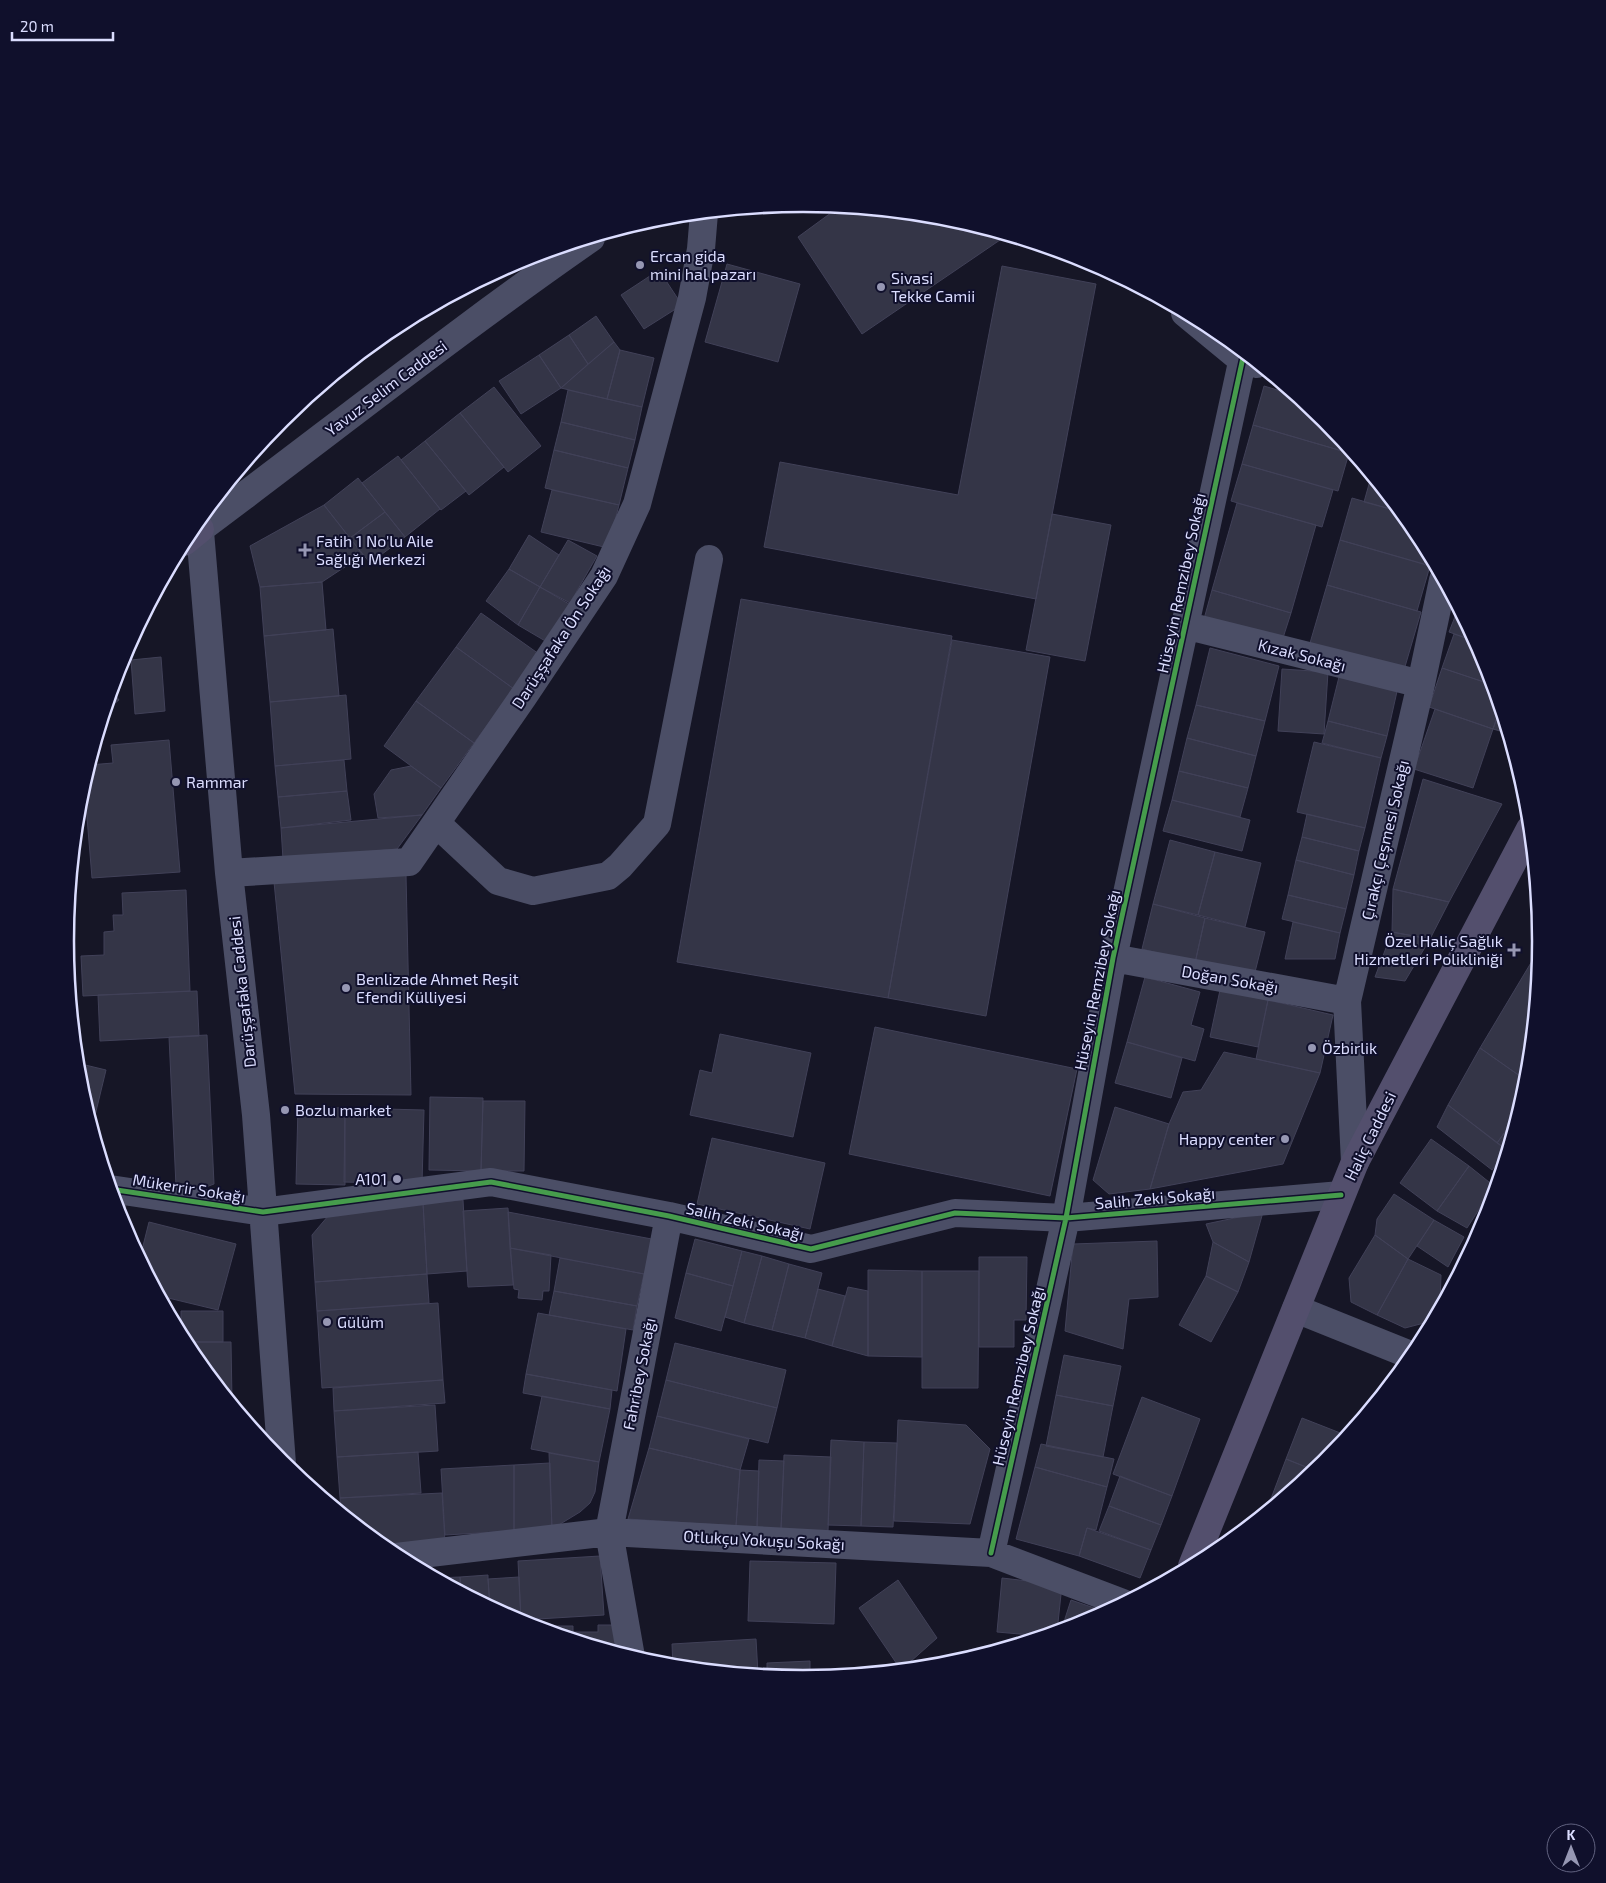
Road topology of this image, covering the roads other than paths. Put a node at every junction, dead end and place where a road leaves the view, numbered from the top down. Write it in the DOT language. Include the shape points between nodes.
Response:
graph roads {
  1 [pos="704,219"];
  2 [pos="553,257"];
  3 [pos="535,266"];
  4 [pos="1247,363"];
  5 [pos="209,519"];
  6 [pos="195,539"];
  7 [pos="709,559"];
  8 [pos="1440,587"];
  9 [pos="1184,626"];
  10 [pos="1421,684"];
  11 [pos="436,823"];
  12 [pos="1525,839"];
  13 [pos="229,873"];
  14 [pos="1113,958"];
  15 [pos="1347,1001"];
  16 [pos="1355,1162"];
  17 [pos="117,1189"];
  18 [pos="1342,1195"];
  19 [pos="263,1212"];
  20 [pos="670,1216"];
  21 [pos="1066,1218"];
  22 [pos="1296,1309"];
  23 [pos="1405,1353"];
  24 [pos="281,1450"];
  25 [pos="609,1532"];
  26 [pos="992,1553"];
  27 [pos="410,1555"];
  28 [pos="1196,1555"];
  29 [pos="1116,1600"];
  30 [pos="631,1650"];
  1 -- 11 [label="street, Darüşşafaka Ön Sokağı" via="692,298 637,504 604,576"];
  2 -- 3 [label="street, Yavuz Selim Caddesi"];
  3 -- 5 [label="street, Yavuz Selim Caddesi" via="293,457"];
  4 -- 9 [label="street, Hüseyin Remzibey Sokağı"];
  6 -- 13 [label="street, Darüşşafaka Caddesi"];
  7 -- 11 [label="street" via="657,824 620,866 608,876 533,891 498,881"];
  8 -- 10 [label="street, Çırakçı Çeşmesi Sokağı"];
  9 -- 10 [label="street, Kızak Sokağı"];
  9 -- 14 [label="street, Hüseyin Remzibey Sokağı"];
  10 -- 15 [label="street, Çırakçı Çeşmesi Sokağı"];
  11 -- 13 [label="street, Darüşşafaka Ön Sokağı" via="409,862"];
  12 -- 16 [label="main road, Haliç Caddesi"];
  13 -- 19 [label="street, Darüşşafaka Caddesi" via="256,1115"];
  14 -- 15 [label="street, Doğan Sokağı"];
  14 -- 21 [label="street, Hüseyin Remzibey Sokağı"];
  15 -- 16 [label="street, Çırakçı Çeşmesi Sokağı"];
  16 -- 18 [label="main road, Haliç Caddesi"];
  17 -- 19 [label="street, Mükerrir Sokağı"];
  18 -- 21 [label="street, Salih Zeki Sokağı"];
  18 -- 22 [label="main road, Haliç Caddesi"];
  19 -- 20 [label="street, Salih Zeki Sokağı" via="491,1182"];
  19 -- 24 [label="street, Darüşşafaka Caddesi"];
  20 -- 21 [label="street, Salih Zeki Sokağı" via="811,1249 955,1213"];
  20 -- 25 [label="street, Fahribey Sokağı"];
  21 -- 26 [label="street, Hüseyin Remzibey Sokağı"];
  22 -- 23 [label="street"];
  22 -- 28 [label="main road, Haliç Caddesi"];
  25 -- 26 [label="street, Otlukçu Yokuşu Sokağı"];
  25 -- 27 [label="street, Otlukçu Yokuşu Sokağı"];
  25 -- 30 [label="street"];
  26 -- 29 [label="street, Otlukçu Yokuşu Sokağı"];
}
